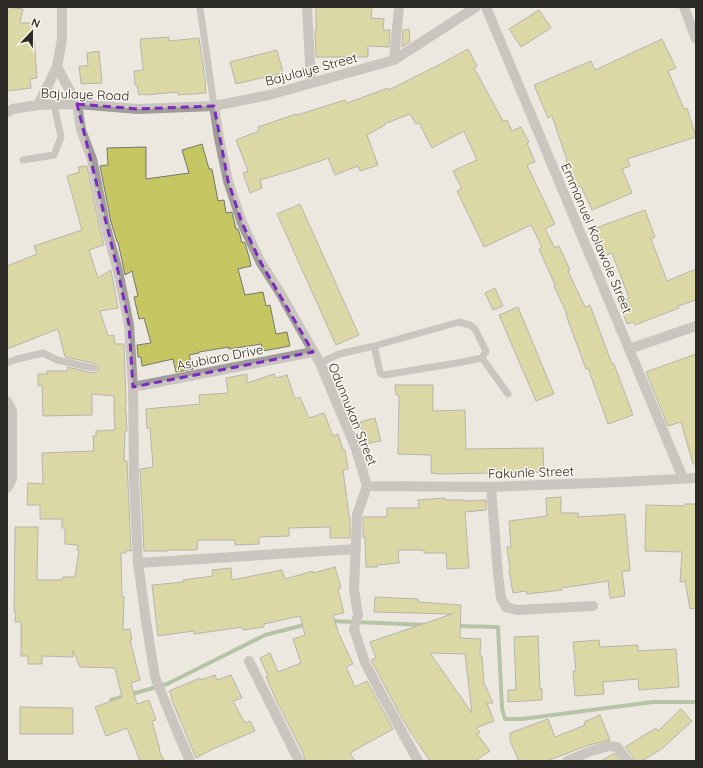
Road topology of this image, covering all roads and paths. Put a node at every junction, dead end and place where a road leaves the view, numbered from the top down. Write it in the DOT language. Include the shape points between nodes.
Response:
graph roads {
  1 [pos="62,7"];
  2 [pos="307,7"];
  3 [pos="399,7"];
  4 [pos="476,7"];
  5 [pos="486,7"];
  6 [pos="684,7"];
  7 [pos="200,8"];
  8 [pos="696,39"];
  9 [pos="394,60"];
  10 [pos="58,67"];
  11 [pos="311,83"];
  12 [pos="54,104"];
  13 [pos="78,104"];
  14 [pos="38,105"];
  15 [pos="214,106"];
  16 [pos="138,109"];
  17 [pos="7,112"];
  18 [pos="23,160"];
  19 [pos="696,326"];
  20 [pos="374,346"];
  21 [pos="629,349"];
  22 [pos="313,352"];
  23 [pos="482,358"];
  24 [pos="7,363"];
  25 [pos="320,363"];
  26 [pos="93,368"];
  27 [pos="133,387"];
  28 [pos="508,394"];
  29 [pos="7,401"];
  30 [pos="683,478"];
  31 [pos="696,478"];
  32 [pos="367,486"];
  33 [pos="491,487"];
  34 [pos="7,488"];
  35 [pos="356,549"];
  36 [pos="138,563"];
  37 [pos="593,606"];
  38 [pos="249,661"];
  39 [pos="190,761"];
  40 [pos="299,761"];
  41 [pos="418,761"];
  42 [pos="567,761"];
  43 [pos="628,761"];
  1 -- 10 [label="street" via="62,39"];
  2 -- 11 [label="street"];
  3 -- 9 [label="street"];
  4 -- 9 [label="street, Bajulaiye Street"];
  5 -- 21 [label="street, Emmanuel Kolawole Street"];
  6 -- 8 [label="street"];
  7 -- 15 [label="lane"];
  9 -- 11 [label="street, Bajulaiye Street"];
  10 -- 13 [label="street"];
  10 -- 14 [label="street"];
  11 -- 15 [label="street, Bajulaiye Street" via="270,95"];
  12 -- 13 [label="street, Bajulaye Road"];
  12 -- 14 [label="street, Bajulaye Road"];
  12 -- 18 [label="lane" via="61,138 54,155"];
  13 -- 16 [label="street, Bajulaye Road"];
  13 -- 27 [label="street" via="81,130 92,159 105,224 118,271 128,325"];
  14 -- 17 [label="street, Bajulaye Road"];
  15 -- 16 [label="street, Bajulaiye Street"];
  15 -- 22 [label="street, Odunnukan Street" via="228,181 242,223 261,263"];
  19 -- 21 [label="street"];
  20 -- 23 [label="lane" via="380,372 384,375"];
  20 -- 23 [label="lane" via="460,322 475,329 486,351"];
  20 -- 25 [label="lane" via="339,354"];
  21 -- 30 [label="street, Emmanuel Kolawole Street"];
  22 -- 25 [label="street, Odunnukan Street"];
  22 -- 27 [label="street, Asubiaro Drive"];
  23 -- 28 [label="lane"];
  24 -- 26 [label="lane" via="43,352 57,360"];
  25 -- 32 [label="street, Odunnukan Street" via="356,448"];
  27 -- 36 [label="street"];
  29 -- 34 [label="street" via="12,410 12,479"];
  30 -- 31 [label="street, Fakunle Street"];
  30 -- 33 [label="street, Fakunle Street"];
  32 -- 33 [label="street, Fakunle Street"];
  32 -- 35 [label="street, Odunnukan Street" via="357,515"];
  33 -- 37 [label="street" via="498,574 501,598 506,607 517,610"];
  35 -- 36 [label="street"];
  35 -- 41 [label="street, Odunnukan Street" via="354,589 358,615 354,629 365,663"];
  36 -- 39 [label="street" via="155,676"];
  38 -- 40 [label="street"];
  42 -- 43 [label="street" via="608,746 617,747"];
}
